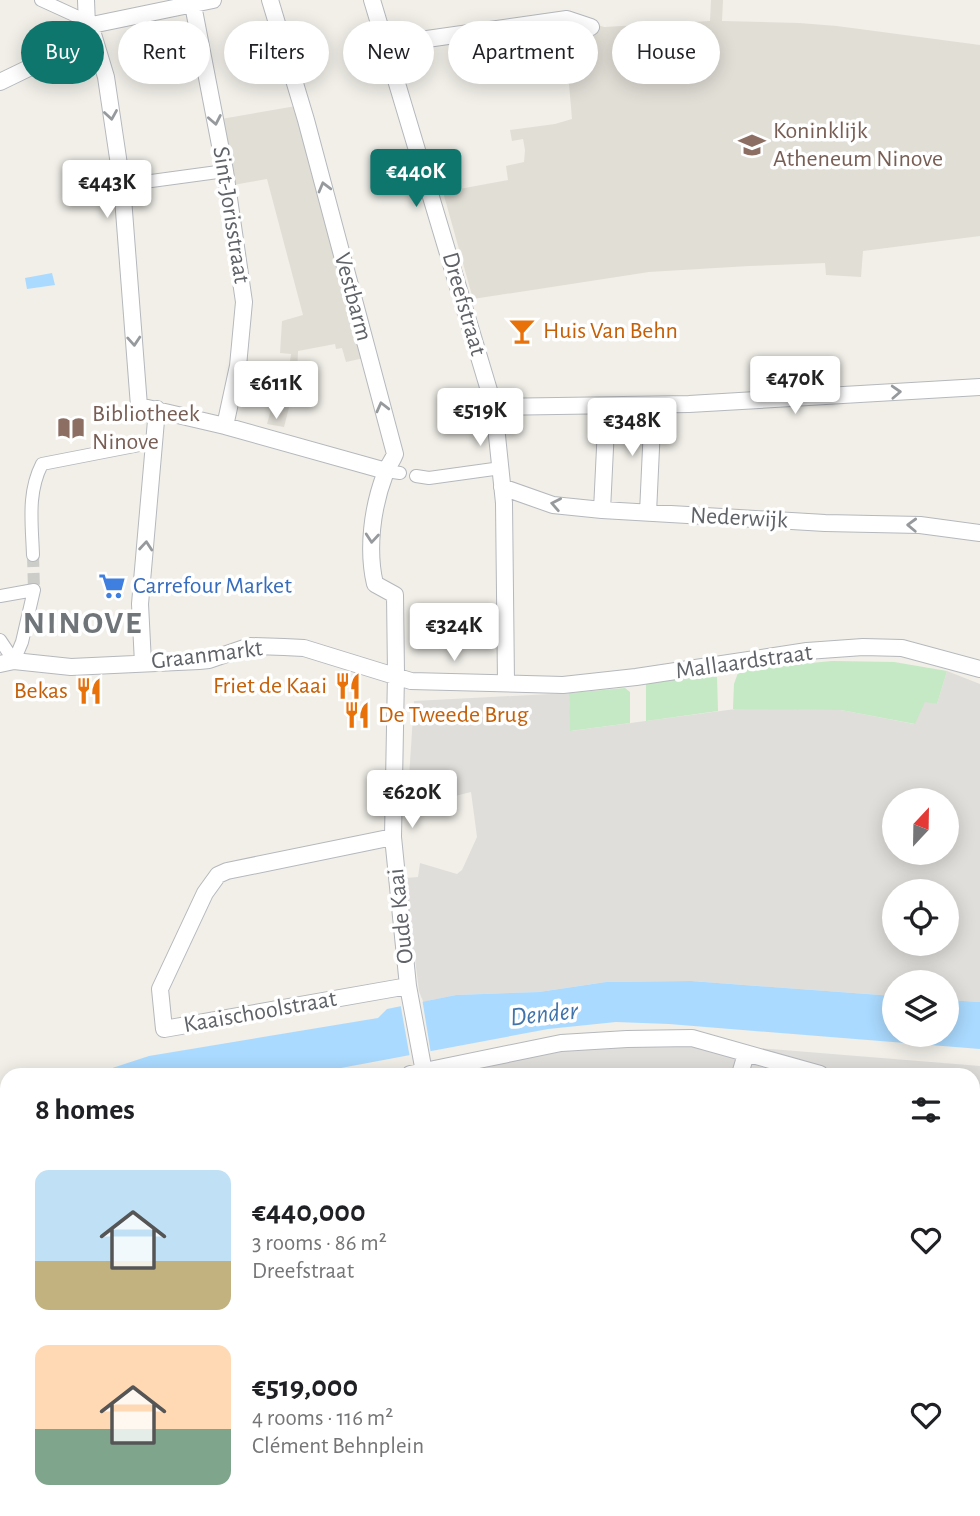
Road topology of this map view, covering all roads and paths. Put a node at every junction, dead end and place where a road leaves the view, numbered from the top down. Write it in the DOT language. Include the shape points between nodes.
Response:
graph roads {
  1 [pos="41,0"];
  2 [pos="86,0"];
  3 [pos="213,0"];
  4 [pos="270,0"];
  5 [pos="372,0"];
  6 [pos="192,5"];
  7 [pos="82,21"];
  8 [pos="87,21"];
  9 [pos="378,21"];
  10 [pos="552,21"];
  11 [pos="572,21"];
  12 [pos="104,23"];
  13 [pos="104,70"];
  14 [pos="21,72"];
  15 [pos="0,82"];
  16 [pos="397,84"];
  17 [pos="225,171"];
  18 [pos="122,185"];
  19 [pos="980,387"];
  20 [pos="653,405"];
  21 [pos="495,407"];
  22 [pos="607,407"];
  23 [pos="157,409"];
  24 [pos="225,426"];
  25 [pos="155,442"];
  26 [pos="500,468"];
  27 [pos="393,472"];
  28 [pos="416,476"];
  29 [pos="502,486"];
  30 [pos="602,510"];
  31 [pos="648,513"];
  32 [pos="980,533"];
  33 [pos="33,555"];
  34 [pos="0,596"];
  35 [pos="0,640"];
  36 [pos="7,662"];
  37 [pos="143,663"];
  38 [pos="980,669"];
  39 [pos="396,674"];
  40 [pos="506,682"];
  41 [pos="393,837"];
  42 [pos="408,986"];
  43 [pos="746,1054"];
  44 [pos="419,1068"];
  45 [pos="430,1068"];
  46 [pos="742,1068"];
  47 [pos="798,1068"];
  1 -- 7 [label="street"];
  2 -- 8 [label="street"];
  3 -- 6 [label="street"];
  27 -- 4 [label="street, Vestbarm, one-way" via="395,454"];
  5 -- 9 [label="street, Dreefstraat"];
  6 -- 12 [label="street"];
  6 -- 17 [label="street, Sint-Jorisstraat, one-way"];
  10 -- 11 [label="street"];
  13 -- 18 [label="street, one-way"];
  14 -- 15 [label="street"];
  16 -- 21 [label="street, Dreefstraat"];
  17 -- 18 [label="street"];
  17 -- 24 [label="street, Sint-Jorisstraat" via="244,302 238,366"];
  18 -- 23 [label="street, one-way" via="139,407"];
  20 -- 19 [label="street, one-way"];
  20 -- 22 [label="street"];
  20 -- 31 [label="street"];
  21 -- 22 [label="street"];
  21 -- 26 [label="street, Dreefstraat"];
  22 -- 30 [label="street"];
  23 -- 24 [label="street"];
  23 -- 25 [label="street"];
  24 -- 27 [label="street"];
  25 -- 33 [label="street" via="42,464 31,498"];
  37 -- 25 [label="street, one-way" via="140,604"];
  26 -- 28 [label="street"];
  26 -- 29 [label="street, Dreefstraat"];
  27 -- 39 [label="street, Vestbarm, one-way" via="373,524 370,564 375,584 395,594"];
  30 -- 29 [label="street, Nederwijk, one-way" via="553,505"];
  29 -- 40 [label="street, Dreefstraat"];
  30 -- 31 [label="street, Nederwijk"];
  32 -- 31 [label="street, Nederwijk, one-way" via="920,525"];
  34 -- 36 [label="street" via="34,590 22,642"];
  35 -- 36 [label="street"];
  36 -- 37 [label="street, Graanmarkt" via="71,667"];
  37 -- 39 [label="street, Graanmarkt" via="209,660 250,646 284,647 304,648"];
  38 -- 40 [label="street, Mallaardstraat" via="902,648 863,647 590,683"];
  39 -- 40 [label="street, Graanmarkt" via="411,681"];
  39 -- 41 [label="street, Oude Kaai"];
  41 -- 42 [label="street, Oude Kaai"];
  41 -- 42 [label="street, Kaaischoolstraat" via="218,875 160,989 164,1029"];
  42 -- 44 [label="street, Oude Kaai"];
  43 -- 45 [label="street" via="692,1038 627,1039 561,1043"];
  43 -- 46 [label="street"];
  43 -- 47 [label="street"];
}
